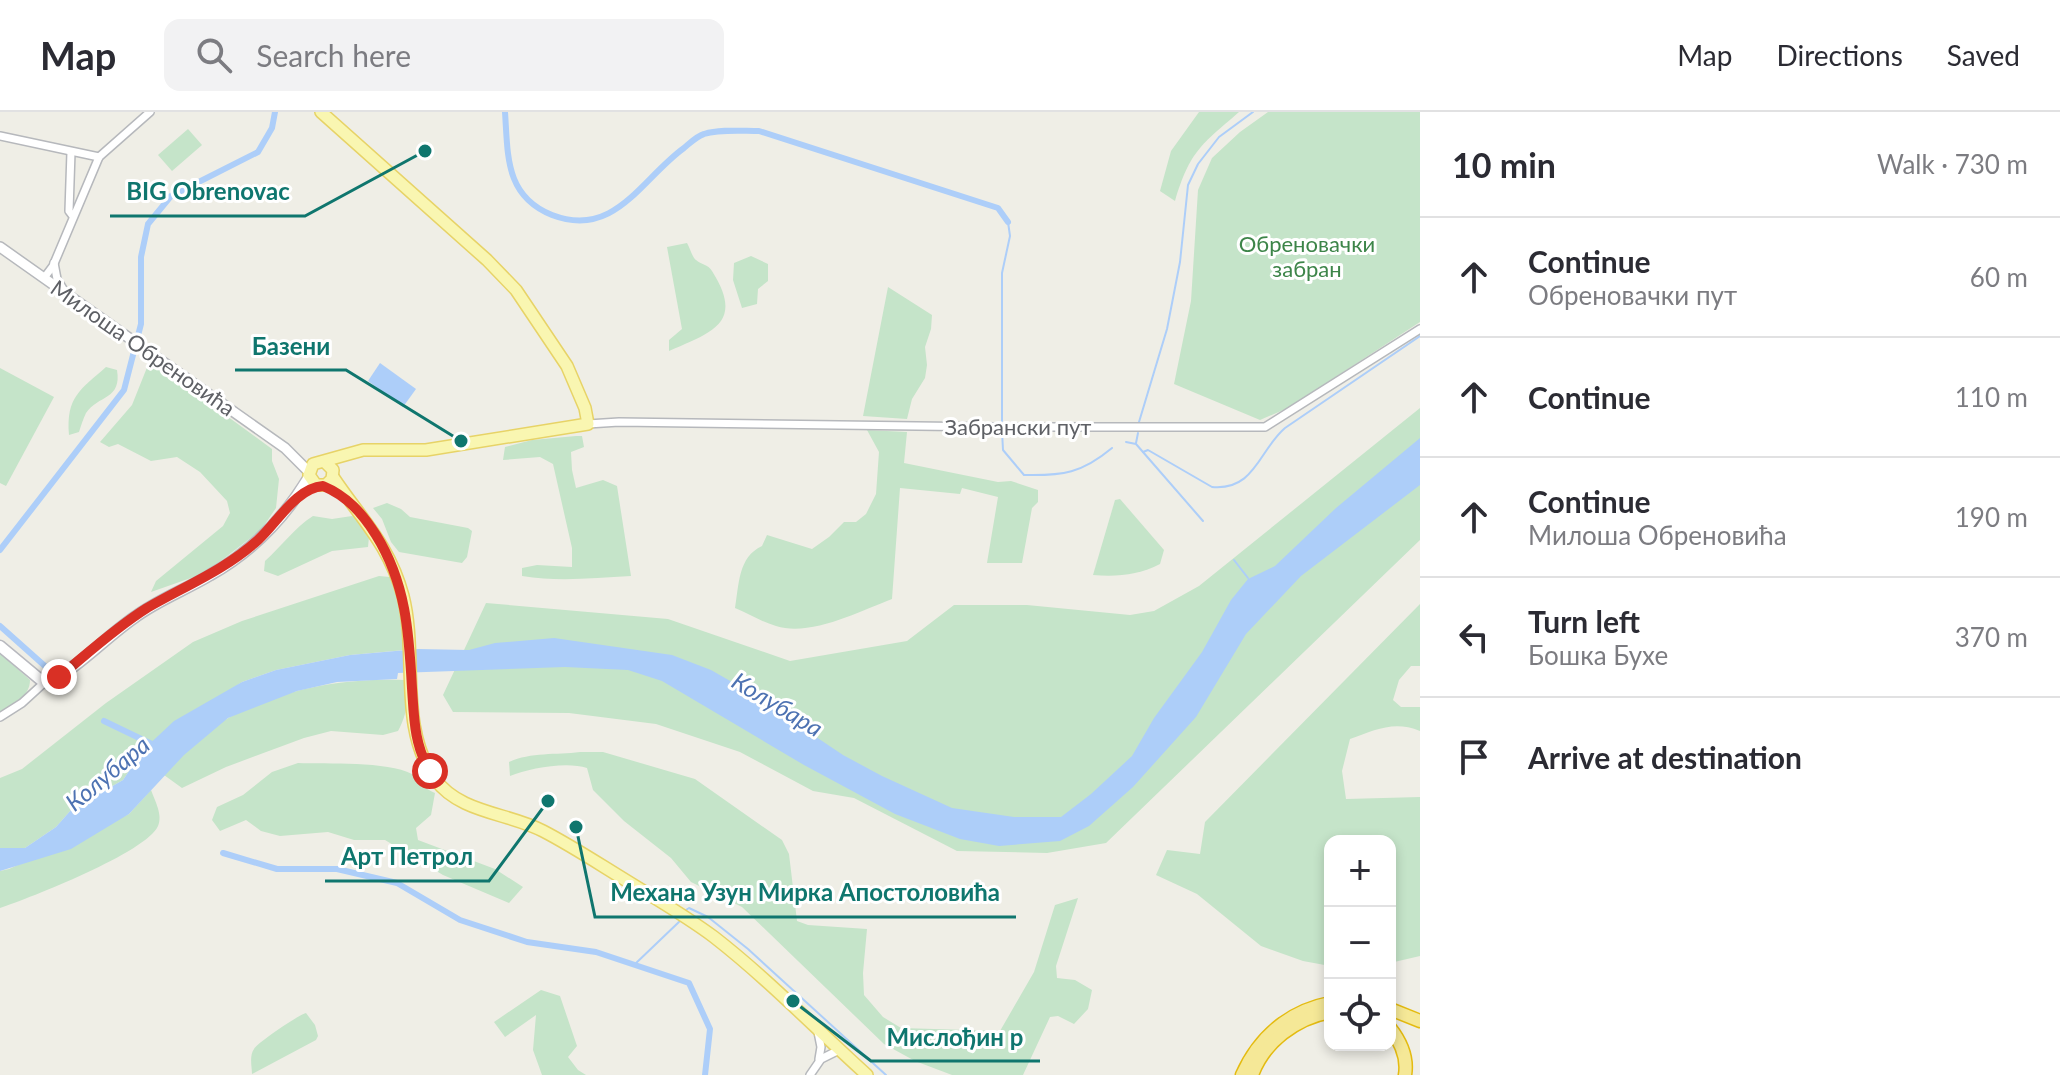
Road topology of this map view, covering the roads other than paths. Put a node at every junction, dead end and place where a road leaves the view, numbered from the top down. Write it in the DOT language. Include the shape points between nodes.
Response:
graph roads {
  1 [pos="150,112"];
  2 [pos="321,112"];
  3 [pos="0,136"];
  4 [pos="71,152"];
  5 [pos="99,157"];
  6 [pos="72,215"];
  7 [pos="0,247"];
  8 [pos="54,263"];
  9 [pos="44,278"];
  10 [pos="66,294"];
  11 [pos="1420,329"];
  12 [pos="588,424"];
  13 [pos="285,448"];
  14 [pos="327,468"];
  15 [pos="309,474"];
  16 [pos="321,486"];
  17 [pos="294,501"];
  18 [pos="356,508"];
  19 [pos="0,646"];
  20 [pos="45,682"];
  21 [pos="0,717"];
  22 [pos="1324,1005"];
  23 [pos="1396,1011"];
  24 [pos="1324,1014"];
  25 [pos="1420,1021"];
  26 [pos="818,1030"];
  27 [pos="1396,1039"];
  28 [pos="839,1050"];
  29 [pos="817,1064"];
  30 [pos="810,1075"];
  31 [pos="867,1075"];
  32 [pos="1242,1075"];
  33 [pos="1252,1075"];
  34 [pos="1405,1075"];
  1 -- 5 [label="street"];
  2 -- 12 [label="main road" via="516,290 567,366"];
  3 -- 4 [label="street"];
  4 -- 5 [label="street"];
  4 -- 6 [label="street"];
  5 -- 6 [label="street"];
  6 -- 8 [label="street"];
  7 -- 9 [label="street, Милоша Обреновића"];
  8 -- 9 [label="street"];
  8 -- 10 [label="street"];
  9 -- 10 [label="street, Милоша Обреновића"];
  10 -- 13 [label="street, Милоша Обреновића"];
  11 -- 12 [label="street, Забрански пут" via="1265,427"];
  12 -- 14 [label="main road" via="426,450 354,452"];
  13 -- 14 [label="street, Милоша Обреновића"];
  13 -- 15 [label="street, Милоша Обреновића"];
  14 -- 15 [label="main road"];
  14 -- 16 [label="main road" via="331,482"];
  14 -- 18 [label="main road, Милоша Обреновића"];
  15 -- 16 [label="main road, Милоша Обреновића"];
  15 -- 17 [label="main road"];
  16 -- 17 [label="main road"];
  16 -- 18 [label="main road, Милоша Обреновића"];
  17 -- 20 [label="main road" via="241,554 143,611 59,677"];
  18 -- 26 [label="main road, Милоша Обреновића" via="377,537 403,595 417,740 426,765 448,793 543,831 683,916 744,962"];
  19 -- 20 [label="main road"];
  20 -- 21 [label="street"];
  22 -- 32 [label="highway" via="1303,1011 1271,1032"];
  23 -- 25 [label="highway"];
  24 -- 33 [label="highway" via="1283,1033"];
  26 -- 28 [label="main road, Милоша Обреновића"];
  26 -- 29 [label="street"];
  27 -- 34 [label="highway" via="1404,1053"];
  28 -- 29 [label="street"];
  28 -- 31 [label="main road, Милоша Обреновића"];
  29 -- 30 [label="street"];
}
